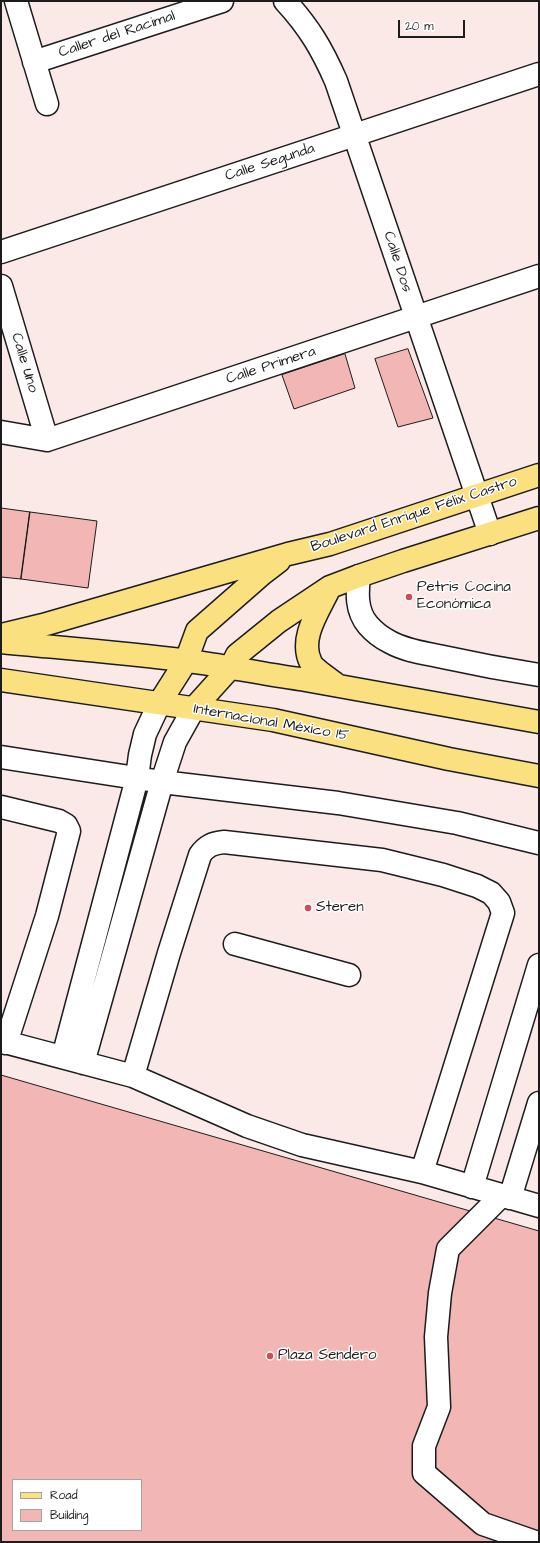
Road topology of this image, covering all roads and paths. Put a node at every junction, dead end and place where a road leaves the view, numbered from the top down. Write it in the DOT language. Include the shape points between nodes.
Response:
graph roads {
  1 [pos="16,1"];
  2 [pos="222,1"];
  3 [pos="285,1"];
  4 [pos="34,62"];
  5 [pos="539,74"];
  6 [pos="46,104"];
  7 [pos="355,135"];
  8 [pos="1,252"];
  9 [pos="539,276"];
  10 [pos="1,286"];
  11 [pos="416,318"];
  12 [pos="1,432"];
  13 [pos="47,440"];
  14 [pos="539,475"];
  15 [pos="477,496"];
  16 [pos="539,518"];
  17 [pos="490,534"];
  18 [pos="288,554"];
  19 [pos="359,576"];
  20 [pos="330,587"];
  21 [pos="1,635"];
  22 [pos="1,642"];
  23 [pos="186,661"];
  24 [pos="231,667"];
  25 [pos="539,675"];
  26 [pos="1,680"];
  27 [pos="340,687"];
  28 [pos="160,702"];
  29 [pos="194,708"];
  30 [pos="539,722"];
  31 [pos="1,757"];
  32 [pos="539,776"];
  33 [pos="137,778"];
  34 [pos="162,782"];
  35 [pos="1,807"];
  36 [pos="539,843"];
  37 [pos="236,944"];
  38 [pos="539,966"];
  39 [pos="349,975"];
  40 [pos="4,1042"];
  41 [pos="73,1060"];
  42 [pos="133,1076"];
  43 [pos="539,1103"];
  44 [pos="422,1172"];
  45 [pos="472,1187"];
  46 [pos="506,1197"];
  47 [pos="539,1206"];
  48 [pos="535,1542"];
  1 -- 4 [label="street"];
  2 -- 4 [label="street, Caller del Racimal"];
  3 -- 7 [label="street, Calle Dos" via="312,34 323,53"];
  4 -- 6 [label="street"];
  5 -- 7 [label="street, Calle Segunda"];
  7 -- 8 [label="street, Calle Segunda"];
  7 -- 11 [label="street, Calle Dos"];
  9 -- 11 [label="street, Calle Primera"];
  10 -- 13 [label="street, Calle Uno"];
  11 -- 13 [label="street, Calle Primera"];
  11 -- 15 [label="street, Calle Dos"];
  12 -- 13 [label="street, Calle Primera"];
  14 -- 15 [label="main road, Boulevard Enrique Félix Castro"];
  15 -- 17 [label="street, Calle Dos"];
  15 -- 18 [label="main road, Boulevard Enrique Félix Castro" via="330,544"];
  16 -- 17 [label="main road"];
  17 -- 19 [label="main road"];
  18 -- 21 [label="main road, Boulevard Enrique Félix Castro"];
  18 -- 23 [label="main road" via="197,631"];
  19 -- 20 [label="main road"];
  19 -- 25 [label="street" via="357,598 361,612 367,624 391,643 494,668"];
  20 -- 24 [label="main road" via="279,621 237,655"];
  20 -- 27 [label="main road" via="309,633 307,650 311,664"];
  22 -- 23 [label="main road"];
  23 -- 24 [label="main road"];
  23 -- 28 [label="main road"];
  24 -- 27 [label="main road"];
  24 -- 29 [label="main road"];
  26 -- 28 [label="main road, Internacional México 15"];
  27 -- 30 [label="main road"];
  28 -- 29 [label="main road, Internacional México 15"];
  28 -- 33 [label="street" via="145,734"];
  29 -- 32 [label="main road, Internacional México 15" via="273,720"];
  29 -- 34 [label="street" via="175,742"];
  31 -- 33 [label="street"];
  33 -- 34 [label="street"];
  33 -- 41 [label="street"];
  34 -- 36 [label="street" via="338,803 457,823"];
  34 -- 41 [label="street"];
  35 -- 40 [label="street" via="59,822 66,825 69,830 47,916"];
  37 -- 39 [label="street"];
  38 -- 45 [label="street"];
  40 -- 41 [label="street"];
  41 -- 42 [label="street"];
  42 -- 44 [label="street" via="247,1126 302,1145"];
  42 -- 44 [label="street" via="200,855 214,843 224,842 382,860 477,886 491,893 499,902 502,913"];
  43 -- 46 [label="street"];
  44 -- 45 [label="street"];
  45 -- 46 [label="street"];
  46 -- 47 [label="street"];
  46 -- 48 [label="street" via="448,1249 436,1336 439,1407 424,1446 424,1473 483,1524"];
}
